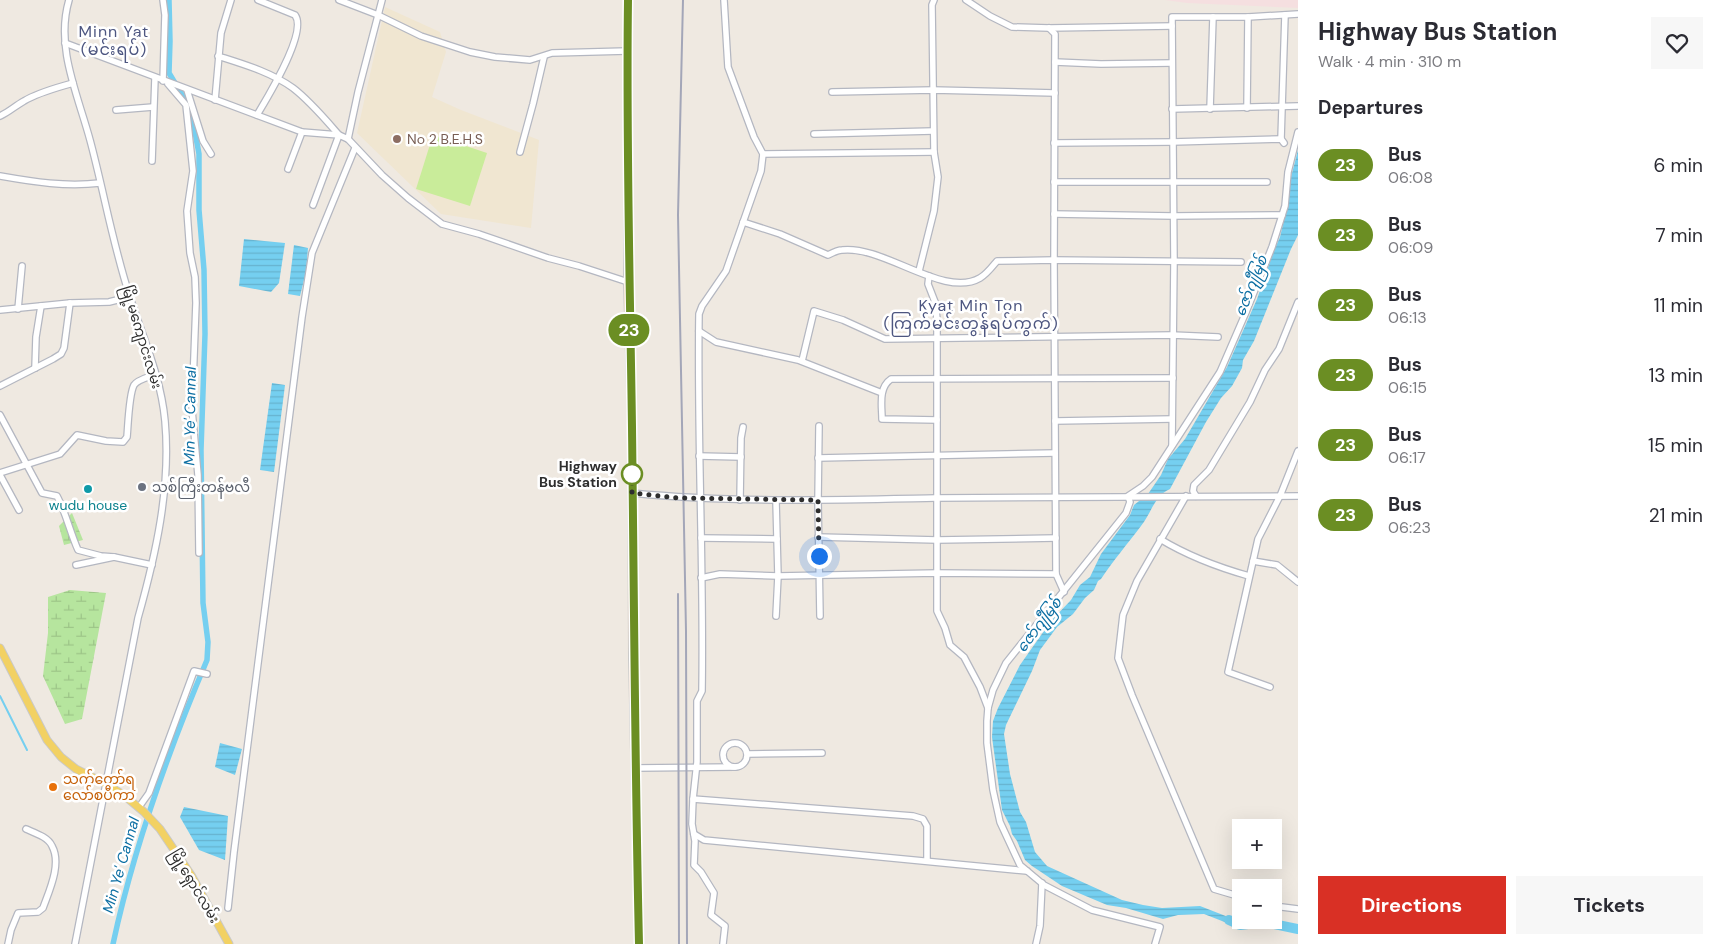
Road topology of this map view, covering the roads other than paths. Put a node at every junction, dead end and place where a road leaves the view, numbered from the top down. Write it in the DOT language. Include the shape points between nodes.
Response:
graph roads {
  1 [pos="69,0"];
  2 [pos="163,0"];
  3 [pos="231,0"];
  4 [pos="258,0"];
  5 [pos="339,0"];
  6 [pos="382,0"];
  7 [pos="628,0"];
  8 [pos="724,0"];
  9 [pos="934,0"];
  10 [pos="966,0"];
  11 [pos="1298,14"];
  12 [pos="378,15"];
  13 [pos="1285,16"];
  14 [pos="1213,17"];
  15 [pos="1248,17"];
  16 [pos="1172,26"];
  17 [pos="1049,28"];
  18 [pos="64,44"];
  19 [pos="627,51"];
  20 [pos="218,56"];
  21 [pos="544,57"];
  22 [pos="1055,62"];
  23 [pos="1172,63"];
  24 [pos="155,78"];
  25 [pos="277,79"];
  26 [pos="165,81"];
  27 [pos="73,82"];
  28 [pos="187,90"];
  29 [pos="933,90"];
  30 [pos="832,92"];
  31 [pos="1055,93"];
  32 [pos="215,100"];
  33 [pos="1283,106"];
  34 [pos="1298,106"];
  35 [pos="154,107"];
  36 [pos="1247,108"];
  37 [pos="1172,109"];
  38 [pos="1210,109"];
  39 [pos="116,110"];
  40 [pos="257,115"];
  41 [pos="0,116"];
  42 [pos="933,131"];
  43 [pos="302,132"];
  44 [pos="1298,132"];
  45 [pos="814,134"];
  46 [pos="339,135"];
  47 [pos="348,140"];
  48 [pos="1172,142"];
  49 [pos="1054,143"];
  50 [pos="355,148"];
  51 [pos="520,152"];
  52 [pos="934,152"];
  53 [pos="211,154"];
  54 [pos="763,154"];
  55 [pos="152,161"];
  56 [pos="288,169"];
  57 [pos="0,176"];
  58 [pos="1054,182"];
  59 [pos="1172,182"];
  60 [pos="1267,182"];
  61 [pos="100,183"];
  62 [pos="314,205"];
  63 [pos="1054,214"];
  64 [pos="1282,215"];
  65 [pos="1173,216"];
  66 [pos="743,222"];
  67 [pos="1054,260"];
  68 [pos="1174,261"];
  69 [pos="1241,262"];
  70 [pos="22,266"];
  71 [pos="919,271"];
  72 [pos="929,276"];
  73 [pos="628,282"];
  74 [pos="130,297"];
  75 [pos="1298,302"];
  76 [pos="70,303"];
  77 [pos="41,306"];
  78 [pos="18,309"];
  79 [pos="0,310"];
  80 [pos="699,331"];
  81 [pos="1172,335"];
  82 [pos="1054,336"];
  83 [pos="1218,337"];
  84 [pos="936,340"];
  85 [pos="802,361"];
  86 [pos="35,368"];
  87 [pos="156,374"];
  88 [pos="1173,378"];
  89 [pos="936,379"];
  90 [pos="1055,379"];
  91 [pos="0,386"];
  92 [pos="882,393"];
  93 [pos="0,415"];
  94 [pos="1172,419"];
  95 [pos="936,420"];
  96 [pos="1055,421"];
  97 [pos="819,426"];
  98 [pos="743,427"];
  99 [pos="1172,448"];
  100 [pos="1298,451"];
  101 [pos="1055,453"];
  102 [pos="699,456"];
  103 [pos="936,456"];
  104 [pos="741,457"];
  105 [pos="818,458"];
  106 [pos="27,466"];
  107 [pos="0,474"];
  108 [pos="632,493"];
  109 [pos="1128,496"];
  110 [pos="1186,496"];
  111 [pos="1196,496"];
  112 [pos="1280,496"];
  113 [pos="1298,496"];
  114 [pos="1056,497"];
  115 [pos="700,498"];
  116 [pos="936,498"];
  117 [pos="740,500"];
  118 [pos="818,500"];
  119 [pos="776,501"];
  120 [pos="19,510"];
  121 [pos="818,537"];
  122 [pos="701,538"];
  123 [pos="1056,538"];
  124 [pos="777,539"];
  125 [pos="1160,539"];
  126 [pos="937,540"];
  127 [pos="199,553"];
  128 [pos="114,557"];
  129 [pos="1252,560"];
  130 [pos="152,565"];
  131 [pos="76,566"];
  132 [pos="937,573"];
  133 [pos="1056,574"];
  134 [pos="820,575"];
  135 [pos="778,576"];
  136 [pos="1249,576"];
  137 [pos="701,578"];
  138 [pos="1298,582"];
  139 [pos="1064,592"];
  140 [pos="776,616"];
  141 [pos="820,616"];
  142 [pos="0,648"];
  143 [pos="207,674"];
  144 [pos="1270,687"];
  145 [pos="988,708"];
  146 [pos="748,754"];
  147 [pos="822,754"];
  148 [pos="696,767"];
  149 [pos="735,767"];
  150 [pos="635,768"];
  151 [pos="106,784"];
  152 [pos="693,799"];
  153 [pos="142,810"];
  154 [pos="26,828"];
  155 [pos="694,834"];
  156 [pos="927,862"];
  157 [pos="1027,871"];
  158 [pos="1042,883"];
  159 [pos="1232,894"];
  160 [pos="1282,907"];
  161 [pos="228,908"];
  162 [pos="1298,909"];
  163 [pos="8,944"];
  164 [pos="75,944"];
  165 [pos="229,944"];
  166 [pos="639,944"];
  167 [pos="723,944"];
  168 [pos="1036,944"];
  169 [pos="1155,944"];
  1 -- 18 [label="street, မြို့မကျောင်းလမ်း"];
  2 -- 26 [label="street"];
  3 -- 20 [label="street"];
  4 -- 25 [label="street" via="298,19 290,53"];
  5 -- 12 [label="street"];
  6 -- 12 [label="street"];
  7 -- 19 [label="highway"];
  8 -- 54 [label="street" via="728,67"];
  9 -- 29 [label="street"];
  10 -- 17 [label="street" via="1012,26"];
  11 -- 13 [label="street"];
  12 -- 21 [label="street" via="421,36 470,52 514,60"];
  12 -- 47 [label="street"];
  13 -- 15 [label="street"];
  13 -- 33 [label="street"];
  14 -- 15 [label="street"];
  14 -- 16 [label="street" via="1172,17"];
  14 -- 38 [label="street"];
  15 -- 36 [label="street"];
  16 -- 17 [label="street"];
  16 -- 23 [label="street"];
  17 -- 22 [label="street" via="1055,34"];
  18 -- 24 [label="street"];
  18 -- 27 [label="street, မြို့မကျောင်းလမ်း"];
  19 -- 21 [label="street" via="552,53"];
  19 -- 73 [label="highway"];
  20 -- 25 [label="street"];
  20 -- 32 [label="street"];
  21 -- 51 [label="street"];
  22 -- 23 [label="street"];
  22 -- 31 [label="street"];
  23 -- 37 [label="street"];
  24 -- 26 [label="street"];
  24 -- 35 [label="street"];
  25 -- 40 [label="street"];
  25 -- 46 [label="street" via="293,88"];
  26 -- 28 [label="street"];
  26 -- 127 [label="street" via="186,104 193,172 187,211 196,304 192,410 198,475"];
  27 -- 41 [label="street" via="43,92"];
  27 -- 61 [label="street, မြို့မကျောင်းလမ်း"];
  28 -- 32 [label="street"];
  28 -- 53 [label="street" via="203,141"];
  29 -- 30 [label="street"];
  29 -- 31 [label="street"];
  29 -- 42 [label="street"];
  31 -- 49 [label="street"];
  32 -- 40 [label="street"];
  33 -- 34 [label="street"];
  33 -- 36 [label="street"];
  33 -- 48 [label="street" via="1283,141"];
  35 -- 39 [label="street"];
  35 -- 55 [label="street"];
  36 -- 38 [label="street"];
  37 -- 38 [label="street"];
  37 -- 48 [label="street"];
  40 -- 43 [label="street"];
  42 -- 45 [label="street"];
  42 -- 52 [label="street"];
  43 -- 46 [label="street"];
  43 -- 56 [label="street"];
  44 -- 64 [label="street"];
  46 -- 47 [label="street"];
  46 -- 62 [label="street"];
  47 -- 50 [label="street"];
  48 -- 49 [label="street"];
  48 -- 59 [label="street"];
  49 -- 58 [label="street"];
  50 -- 73 [label="street" via="401,192 442,224"];
  50 -- 161 [label="street" via="312,253"];
  52 -- 54 [label="street"];
  52 -- 71 [label="street" via="938,177 934,211"];
  54 -- 66 [label="street" via="761,171"];
  57 -- 61 [label="street" via="58,185"];
  58 -- 59 [label="street"];
  58 -- 63 [label="street"];
  59 -- 60 [label="street"];
  59 -- 65 [label="street"];
  61 -- 74 [label="street, မြို့မကျောင်းလမ်း"];
  63 -- 65 [label="street"];
  63 -- 67 [label="street"];
  64 -- 65 [label="street"];
  64 -- 99 [label="street" via="1220,372"];
  65 -- 68 [label="street"];
  66 -- 71 [label="street" via="828,255 842,250 863,251"];
  66 -- 80 [label="street" via="726,271 702,306"];
  67 -- 68 [label="street"];
  67 -- 72 [label="street" via="997,261 971,282 960,283"];
  67 -- 82 [label="street"];
  68 -- 69 [label="street"];
  68 -- 81 [label="street"];
  70 -- 78 [label="street"];
  71 -- 72 [label="street"];
  72 -- 84 [label="street" via="928,284 935,302"];
  73 -- 108 [label="highway"];
  74 -- 76 [label="street" via="109,302"];
  74 -- 87 [label="street, မြို့မကျောင်းလမ်း"];
  75 -- 111 [label="street" via="1279,349 1250,402 1209,470 1194,485"];
  76 -- 77 [label="street"];
  76 -- 86 [label="street" via="61,354"];
  77 -- 78 [label="street"];
  77 -- 86 [label="street"];
  78 -- 79 [label="street"];
  80 -- 85 [label="street" via="716,342"];
  80 -- 102 [label="street"];
  81 -- 82 [label="street"];
  81 -- 83 [label="street"];
  81 -- 88 [label="street"];
  82 -- 84 [label="street"];
  82 -- 90 [label="street"];
  84 -- 85 [label="street" via="885,339 814,311"];
  84 -- 89 [label="street"];
  85 -- 92 [label="street"];
  86 -- 91 [label="street"];
  87 -- 106 [label="street" via="134,385 127,438 123,442 76,435 60,454"];
  87 -- 130 [label="street, မြို့မကျောင်းလမ်း" via="165,420 165,490"];
  88 -- 90 [label="street"];
  88 -- 94 [label="street"];
  89 -- 90 [label="street"];
  89 -- 92 [label="street" via="891,379 886,382"];
  89 -- 95 [label="street"];
  90 -- 96 [label="street"];
  92 -- 95 [label="street" via="882,419"];
  93 -- 106 [label="street"];
  94 -- 96 [label="street"];
  94 -- 99 [label="street"];
  95 -- 103 [label="street"];
  96 -- 101 [label="street"];
  97 -- 105 [label="street"];
  98 -- 104 [label="street"];
  99 -- 109 [label="street" via="1152,477"];
  100 -- 112 [label="street"];
  101 -- 103 [label="street"];
  101 -- 114 [label="street"];
  102 -- 104 [label="street"];
  102 -- 115 [label="street"];
  103 -- 105 [label="street"];
  103 -- 116 [label="street"];
  104 -- 117 [label="street"];
  105 -- 118 [label="street"];
  106 -- 107 [label="street"];
  106 -- 128 [label="street" via="42,493 56,496 78,550"];
  107 -- 120 [label="street"];
  108 -- 115 [label="street"];
  108 -- 150 [label="highway"];
  109 -- 110 [label="street"];
  109 -- 114 [label="street"];
  109 -- 139 [label="street" via="1130,502 1126,513"];
  110 -- 111 [label="street"];
  110 -- 125 [label="street"];
  111 -- 112 [label="street"];
  112 -- 113 [label="street"];
  112 -- 129 [label="street" via="1258,539"];
  114 -- 116 [label="street"];
  114 -- 123 [label="street"];
  115 -- 117 [label="street"];
  115 -- 122 [label="street"];
  116 -- 118 [label="street"];
  116 -- 126 [label="street"];
  117 -- 119 [label="street"];
  118 -- 119 [label="street"];
  118 -- 121 [label="street"];
  119 -- 124 [label="street"];
  121 -- 126 [label="street"];
  121 -- 134 [label="street"];
  122 -- 124 [label="street"];
  122 -- 137 [label="street"];
  123 -- 126 [label="street"];
  123 -- 133 [label="street"];
  124 -- 135 [label="street"];
  125 -- 136 [label="street" via="1211,565"];
  125 -- 159 [label="street" via="1123,615 1118,658 1214,889"];
  126 -- 132 [label="street"];
  128 -- 130 [label="street"];
  128 -- 131 [label="street"];
  129 -- 136 [label="street"];
  129 -- 138 [label="street" via="1277,565"];
  130 -- 151 [label="street, မြို့မကျောင်းလမ်း" via="138,618"];
  132 -- 133 [label="street"];
  132 -- 134 [label="street"];
  132 -- 145 [label="street" via="937,611 950,645 964,657"];
  133 -- 139 [label="street"];
  134 -- 135 [label="street"];
  134 -- 141 [label="street"];
  135 -- 137 [label="street" via="720,574"];
  135 -- 140 [label="street"];
  136 -- 144 [label="street" via="1228,672"];
  137 -- 148 [label="street" via="702,691 697,701"];
  139 -- 145 [label="street" via="1006,663"];
  142 -- 151 [label="main road" via="47,740 76,769"];
  143 -- 153 [label="street" via="194,671"];
  145 -- 157 [label="street" via="987,743 1000,822 1020,865"];
  146 -- 147 [label="street"];
  146 -- 149 [label="street" via="743,765"];
  146 -- 149 [label="street" via="740,744 732,743 726,747 723,754 725,762"];
  148 -- 149 [label="street"];
  148 -- 150 [label="street"];
  148 -- 152 [label="street"];
  150 -- 166 [label="highway"];
  151 -- 153 [label="main road"];
  151 -- 164 [label="street, မြို့မကျောင်းလမ်း"];
  152 -- 155 [label="street"];
  152 -- 156 [label="street" via="913,816 923,819 927,826"];
  153 -- 165 [label="main road, မြို့ရှောင်လမ်း" via="160,829 191,875"];
  154 -- 163 [label="street" via="52,845 55,866 42,908 38,912 18,913"];
  155 -- 156 [label="street" via="704,840"];
  155 -- 167 [label="street" via="694,865 714,893 712,915 725,926"];
  156 -- 157 [label="street"];
  157 -- 158 [label="street"];
  158 -- 168 [label="street"];
  158 -- 169 [label="street" via="1092,910 1160,926"];
  160 -- 162 [label="street"];
}
